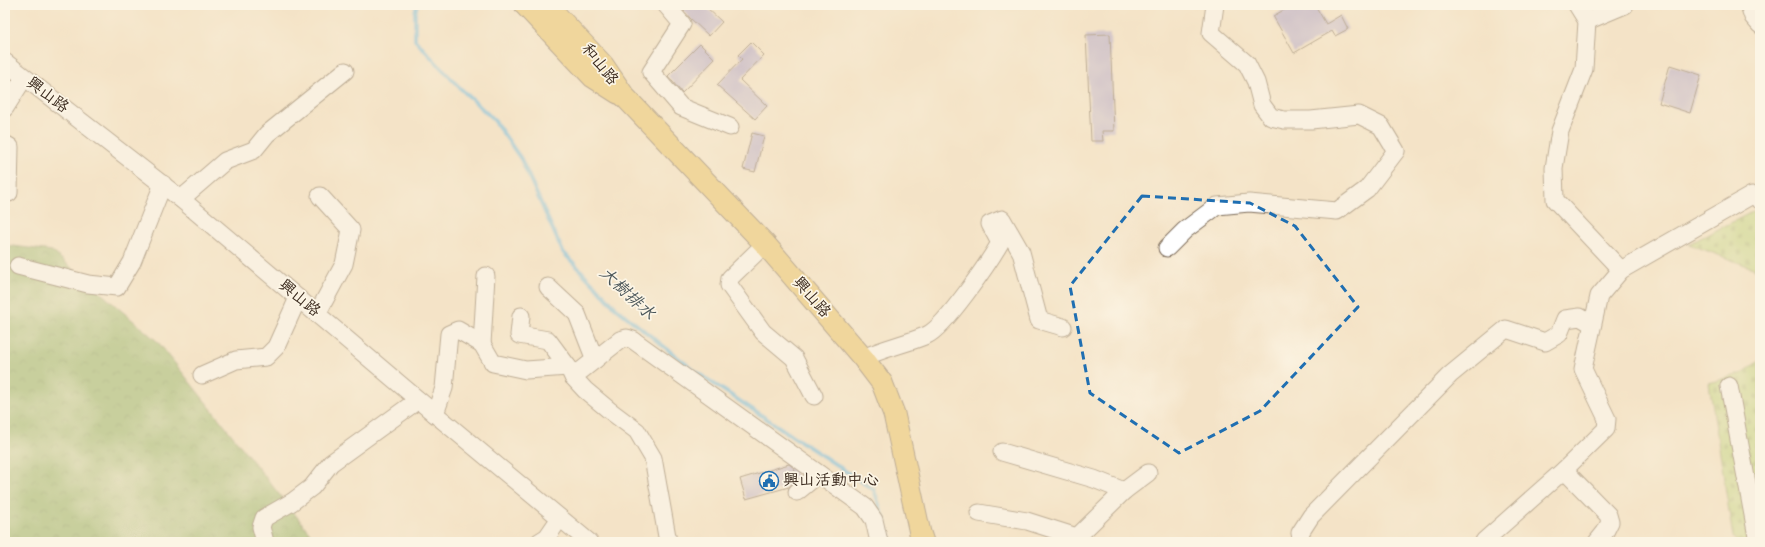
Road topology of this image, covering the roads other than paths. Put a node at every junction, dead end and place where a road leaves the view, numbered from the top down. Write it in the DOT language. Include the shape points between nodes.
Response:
graph roads {
  1 [pos="524,5"];
  2 [pos="547,5"];
  3 [pos="666,5"];
  4 [pos="1215,5"];
  5 [pos="1577,5"];
  6 [pos="1625,5"];
  7 [pos="1749,5"];
  8 [pos="1587,21"];
  9 [pos="1760,25"];
  10 [pos="5,62"];
  11 [pos="345,71"];
  12 [pos="24,78"];
  13 [pos="624,96"];
  14 [pos="5,108"];
  15 [pos="730,127"];
  16 [pos="5,144"];
  17 [pos="163,184"];
  18 [pos="5,193"];
  19 [pos="320,196"];
  20 [pos="181,199"];
  21 [pos="1760,200"];
  22 [pos="765,244"];
  23 [pos="1167,248"];
  24 [pos="18,266"];
  25 [pos="1621,270"];
  26 [pos="486,276"];
  27 [pos="548,287"];
  28 [pos="298,298"];
  29 [pos="317,314"];
  30 [pos="521,316"];
  31 [pos="1592,324"];
  32 [pos="1063,327"];
  33 [pos="482,344"];
  34 [pos="864,358"];
  35 [pos="595,360"];
  36 [pos="571,372"];
  37 [pos="202,375"];
  38 [pos="1729,386"];
  39 [pos="814,396"];
  40 [pos="418,400"];
  41 [pos="435,414"];
  42 [pos="1002,452"];
  43 [pos="1564,470"];
  44 [pos="1148,473"];
  45 [pos="820,474"];
  46 [pos="1124,491"];
  47 [pos="797,492"];
  48 [pos="980,513"];
  49 [pos="560,518"];
  50 [pos="1075,540"];
  51 [pos="1484,541"];
  52 [pos="265,542"];
  53 [pos="539,542"];
  54 [pos="589,542"];
  55 [pos="668,542"];
  56 [pos="879,542"];
  57 [pos="923,542"];
  58 [pos="1302,542"];
  59 [pos="1596,542"];
  60 [pos="1758,542"];
  1 -- 13 [label="main road, 和山路" via="593,78"];
  2 -- 13 [label="main road, 和山路" via="603,65"];
  3 -- 15 [label="street" via="682,24 651,72 682,107"];
  4 -- 23 [label="street" via="1211,33 1247,64 1256,82 1262,105 1271,117 1284,120 1311,120 1359,115 1381,126 1396,151 1367,189 1337,211 1249,203 1217,206 1185,230"];
  5 -- 8 [label="street"];
  6 -- 8 [label="street"];
  7 -- 9 [label="street" via="1753,17"];
  8 -- 25 [label="street" via="1584,69 1560,131 1554,168 1555,200"];
  10 -- 12 [label="street, 興山路"];
  11 -- 20 [label="street" via="267,134 254,150 225,161"];
  12 -- 14 [label="street"];
  12 -- 17 [label="street, 興山路"];
  13 -- 22 [label="main road, 興山路"];
  16 -- 18 [label="street" via="10,147 9,193"];
  17 -- 20 [label="street, 興山路"];
  17 -- 24 [label="street" via="132,262 117,286 88,284"];
  19 -- 29 [label="street" via="351,230 344,264"];
  20 -- 28 [label="street, 興山路"];
  21 -- 25 [label="street" via="1752,195"];
  22 -- 34 [label="main road, 興山路"];
  22 -- 39 [label="street" via="730,278 729,285 763,332 794,358"];
  25 -- 31 [label="street" via="1599,296"];
  26 -- 33 [label="street"];
  27 -- 35 [label="street" via="577,314"];
  28 -- 29 [label="street, 興山路"];
  28 -- 37 [label="street" via="276,347 266,357 236,360"];
  29 -- 40 [label="street, 興山路"];
  30 -- 36 [label="street" via="519,335 548,340"];
  31 -- 43 [label="street" via="1583,369 1607,419 1606,429"];
  31 -- 58 [label="street" via="1580,317 1565,319 1559,334 1545,342 1506,329 1450,375 1311,516 1300,533"];
  32 -- 34 [label="street" via="1039,320 1021,252 1002,219 990,224 1000,243 989,262 943,322 929,334 879,350"];
  33 -- 36 [label="street" via="493,363 526,370"];
  33 -- 41 [label="street" via="458,330 449,334 444,388"];
  34 -- 57 [label="main road, 興山路" via="882,383 894,414"];
  35 -- 36 [label="street"];
  35 -- 45 [label="street" via="620,340 633,340"];
  36 -- 55 [label="street" via="609,410 637,431 648,447 653,458"];
  38 -- 60 [label="street"];
  40 -- 41 [label="street, 興山路"];
  40 -- 52 [label="street" via="331,464 312,487 264,518 261,528"];
  41 -- 49 [label="street, 興山路"];
  42 -- 46 [label="street" via="1094,479"];
  43 -- 51 [label="street"];
  43 -- 59 [label="street" via="1608,514 1610,522"];
  44 -- 46 [label="street"];
  45 -- 47 [label="street"];
  45 -- 56 [label="street" via="865,507 874,520"];
  46 -- 50 [label="street"];
  48 -- 50 [label="street" via="1026,521"];
  49 -- 53 [label="street" via="547,537"];
  49 -- 54 [label="street, 興山路"];
}
